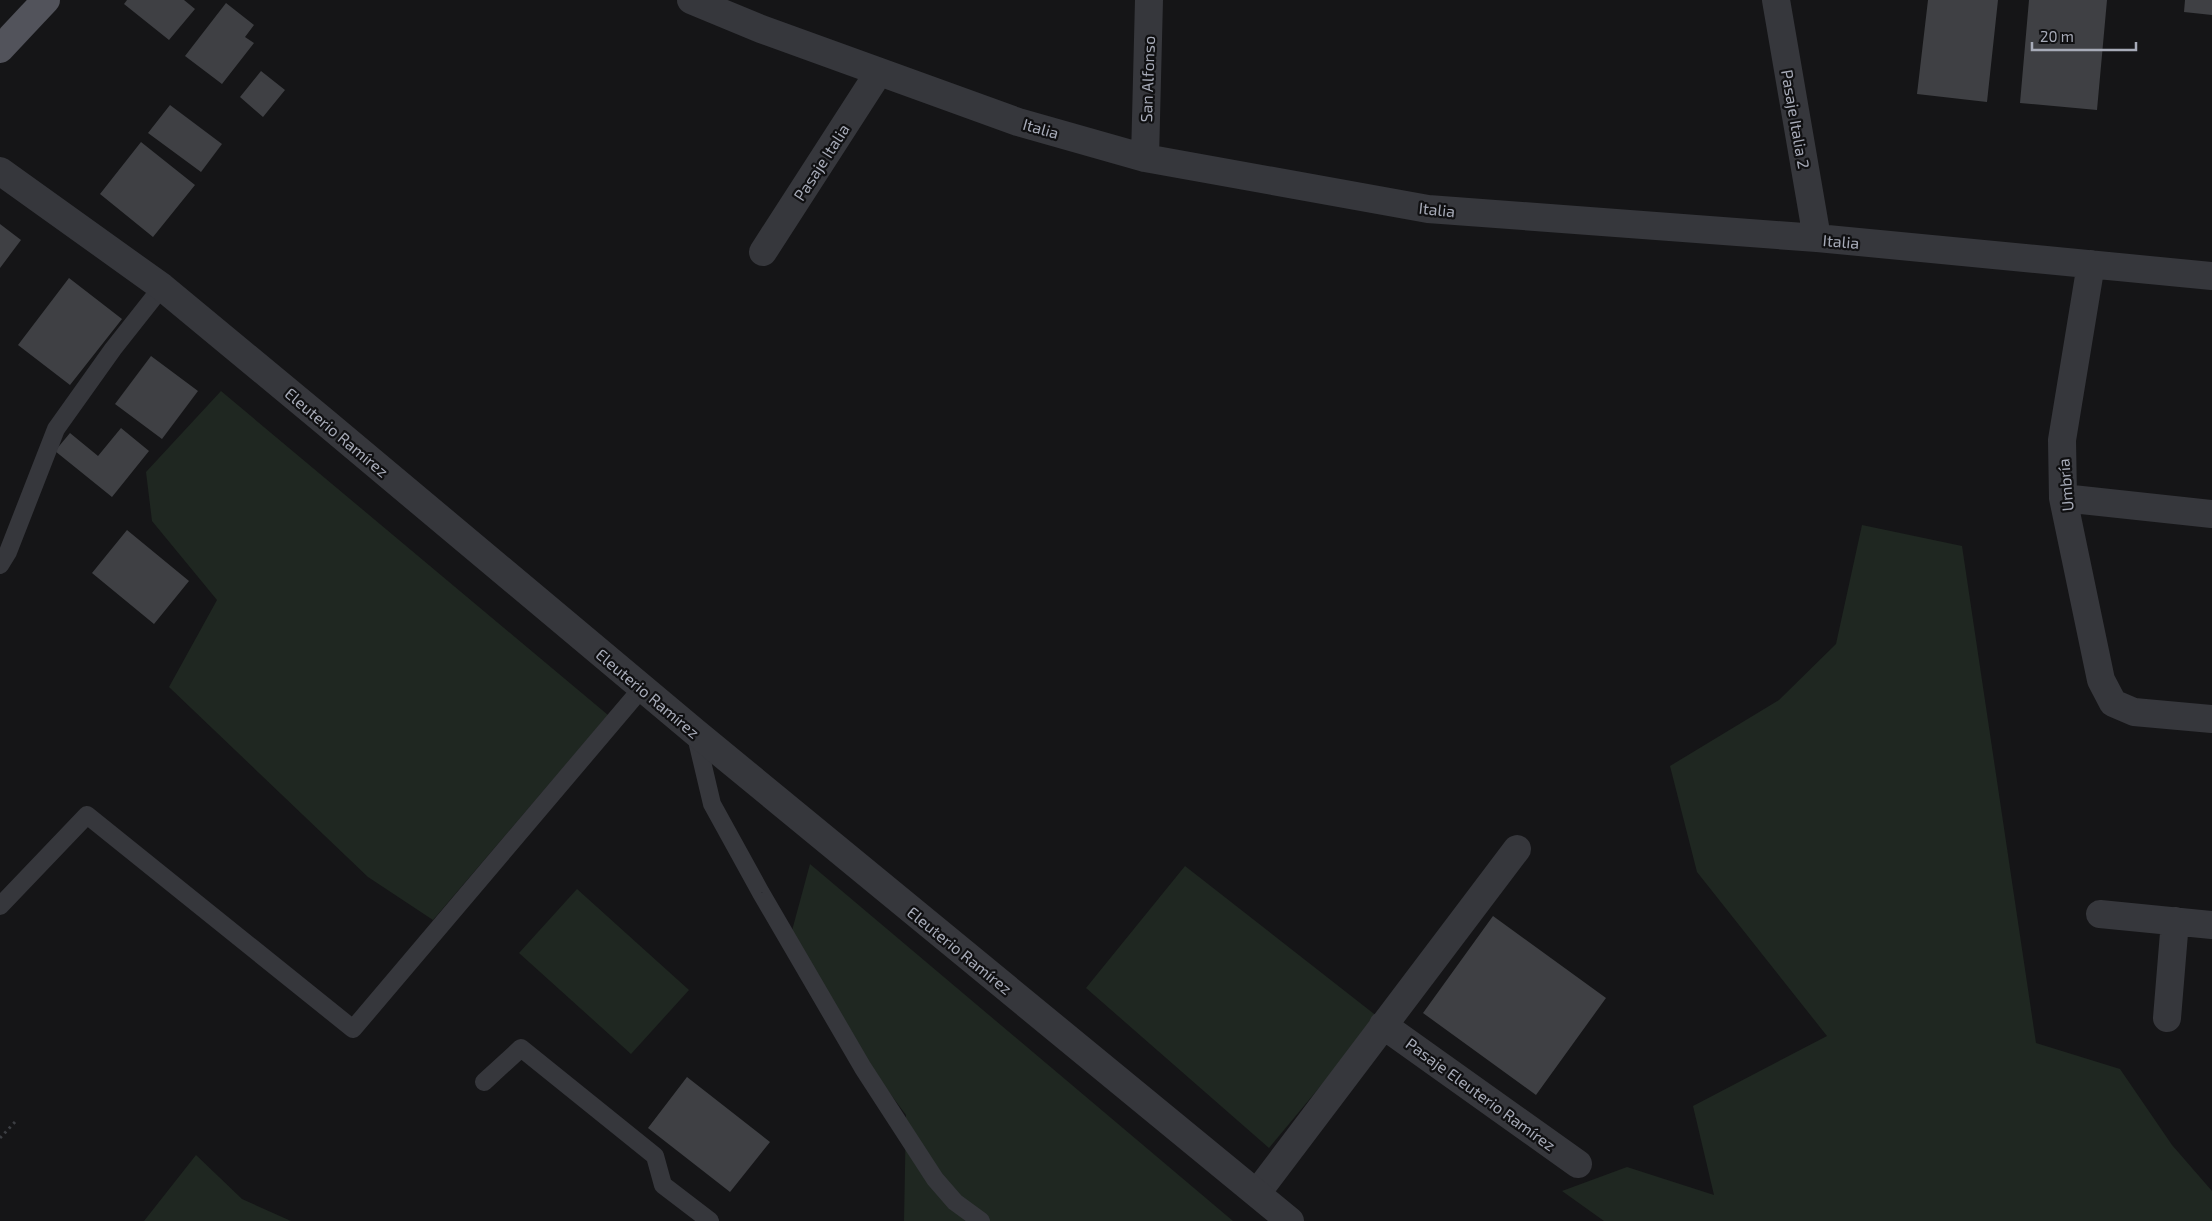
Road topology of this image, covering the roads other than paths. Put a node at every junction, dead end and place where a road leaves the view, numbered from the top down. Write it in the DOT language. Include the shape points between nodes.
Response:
graph roads {
  1 [pos="46,0"];
  2 [pos="691,0"];
  3 [pos="1150,0"];
  4 [pos="1776,0"];
  5 [pos="0,48"];
  6 [pos="879,72"];
  7 [pos="1145,158"];
  8 [pos="0,171"];
  9 [pos="1817,238"];
  10 [pos="763,252"];
  11 [pos="2090,264"];
  12 [pos="2212,276"];
  13 [pos="162,287"];
  14 [pos="2063,498"];
  15 [pos="2212,514"];
  16 [pos="0,565"];
  17 [pos="642,688"];
  18 [pos="2212,718"];
  19 [pos="695,732"];
  20 [pos="1517,849"];
  21 [pos="0,906"];
  22 [pos="2100,914"];
  23 [pos="2175,922"];
  24 [pos="2212,925"];
  25 [pos="2167,1018"];
  26 [pos="1383,1025"];
  27 [pos="484,1082"];
  28 [pos="1578,1164"];
  29 [pos="1257,1193"];
  30 [pos="710,1221"];
  31 [pos="981,1221"];
  32 [pos="1290,1221"];
  1 -- 5 [label="main road"];
  2 -- 6 [label="street, Italia"];
  3 -- 7 [label="street, San Alfonso"];
  4 -- 9 [label="street, Pasaje Italia 2"];
  6 -- 7 [label="street, Italia" via="1018,122"];
  6 -- 10 [label="street, Pasaje Italia"];
  7 -- 9 [label="street, Italia" via="1428,209"];
  8 -- 13 [label="street, Eleuterio Ramírez"];
  9 -- 11 [label="street, Italia"];
  11 -- 12 [label="street, Italia"];
  11 -- 14 [label="street, Umbría" via="2062,440"];
  13 -- 16 [label="lane" via="56,429"];
  13 -- 17 [label="street, Eleuterio Ramírez"];
  14 -- 15 [label="street"];
  14 -- 18 [label="street, Umbría" via="2101,680 2113,703 2134,712"];
  17 -- 19 [label="street, Eleuterio Ramírez"];
  17 -- 21 [label="lane" via="353,1029 87,815"];
  19 -- 29 [label="street, Eleuterio Ramírez"];
  19 -- 31 [label="lane" via="712,804 863,1068 935,1179 955,1202"];
  20 -- 26 [label="street"];
  22 -- 23 [label="street"];
  23 -- 24 [label="street"];
  23 -- 25 [label="street"];
  26 -- 28 [label="street, Pasaje Eleuterio Ramírez"];
  26 -- 29 [label="street"];
  27 -- 30 [label="lane" via="521,1048 655,1156 663,1185"];
  29 -- 32 [label="street, Eleuterio Ramírez"];
}
